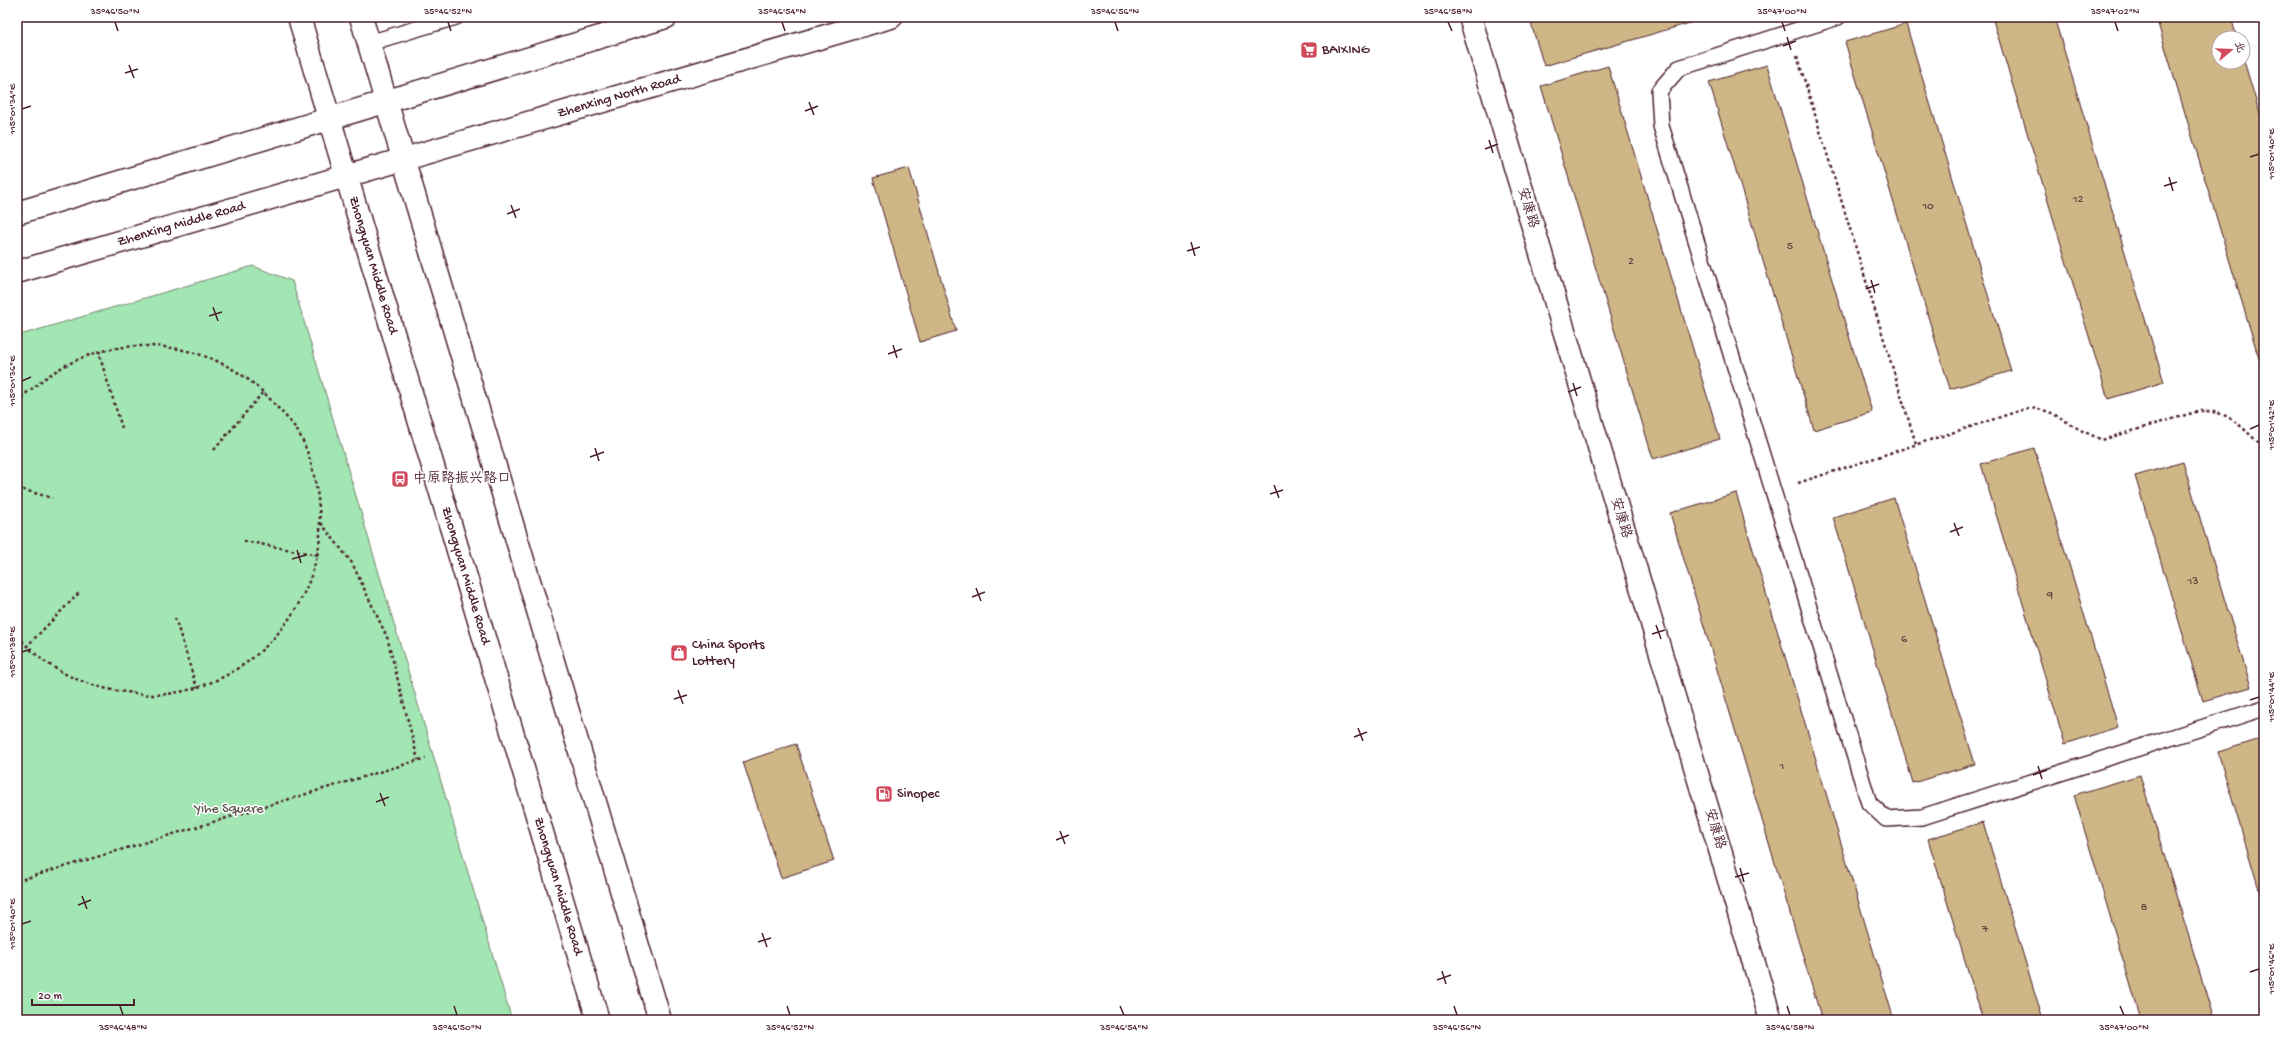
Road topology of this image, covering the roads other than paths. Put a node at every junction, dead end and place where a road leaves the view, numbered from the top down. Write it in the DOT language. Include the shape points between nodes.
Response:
graph roads {
  1 [pos="299,17"];
  2 [pos="361,17"];
  3 [pos="456,17"];
  4 [pos="666,17"];
  5 [pos="891,17"];
  6 [pos="1470,17"];
  7 [pos="1838,17"];
  8 [pos="369,43"];
  9 [pos="386,100"];
  10 [pos="329,118"];
  11 [pos="403,160"];
  12 [pos="346,176"];
  13 [pos="17,213"];
  14 [pos="17,272"];
  15 [pos="2264,708"];
  16 [pos="598,1020"];
  17 [pos="660,1020"];
  18 [pos="1771,1020"];
  1 -- 10 [label="street, Zhongyuan Middle Road"];
  2 -- 8 [label="street"];
  3 -- 8 [label="lane"];
  4 -- 9 [label="street"];
  5 -- 11 [label="street, Zhenxing North Road"];
  6 -- 18 [label="street, 安康路"];
  7 -- 15 [label="lane" via="1679,68 1659,91 1661,126 1869,803 1886,819 1922,817"];
  8 -- 9 [label="street"];
  9 -- 10 [label="street"];
  9 -- 11 [label="street"];
  10 -- 12 [label="street, Zhongyuan Middle Road"];
  10 -- 13 [label="street"];
  11 -- 12 [label="street, Zhenxing North Road"];
  11 -- 17 [label="street"];
  12 -- 14 [label="street, Zhenxing Middle Road"];
  12 -- 16 [label="street, Zhongyuan Middle Road"];
}
